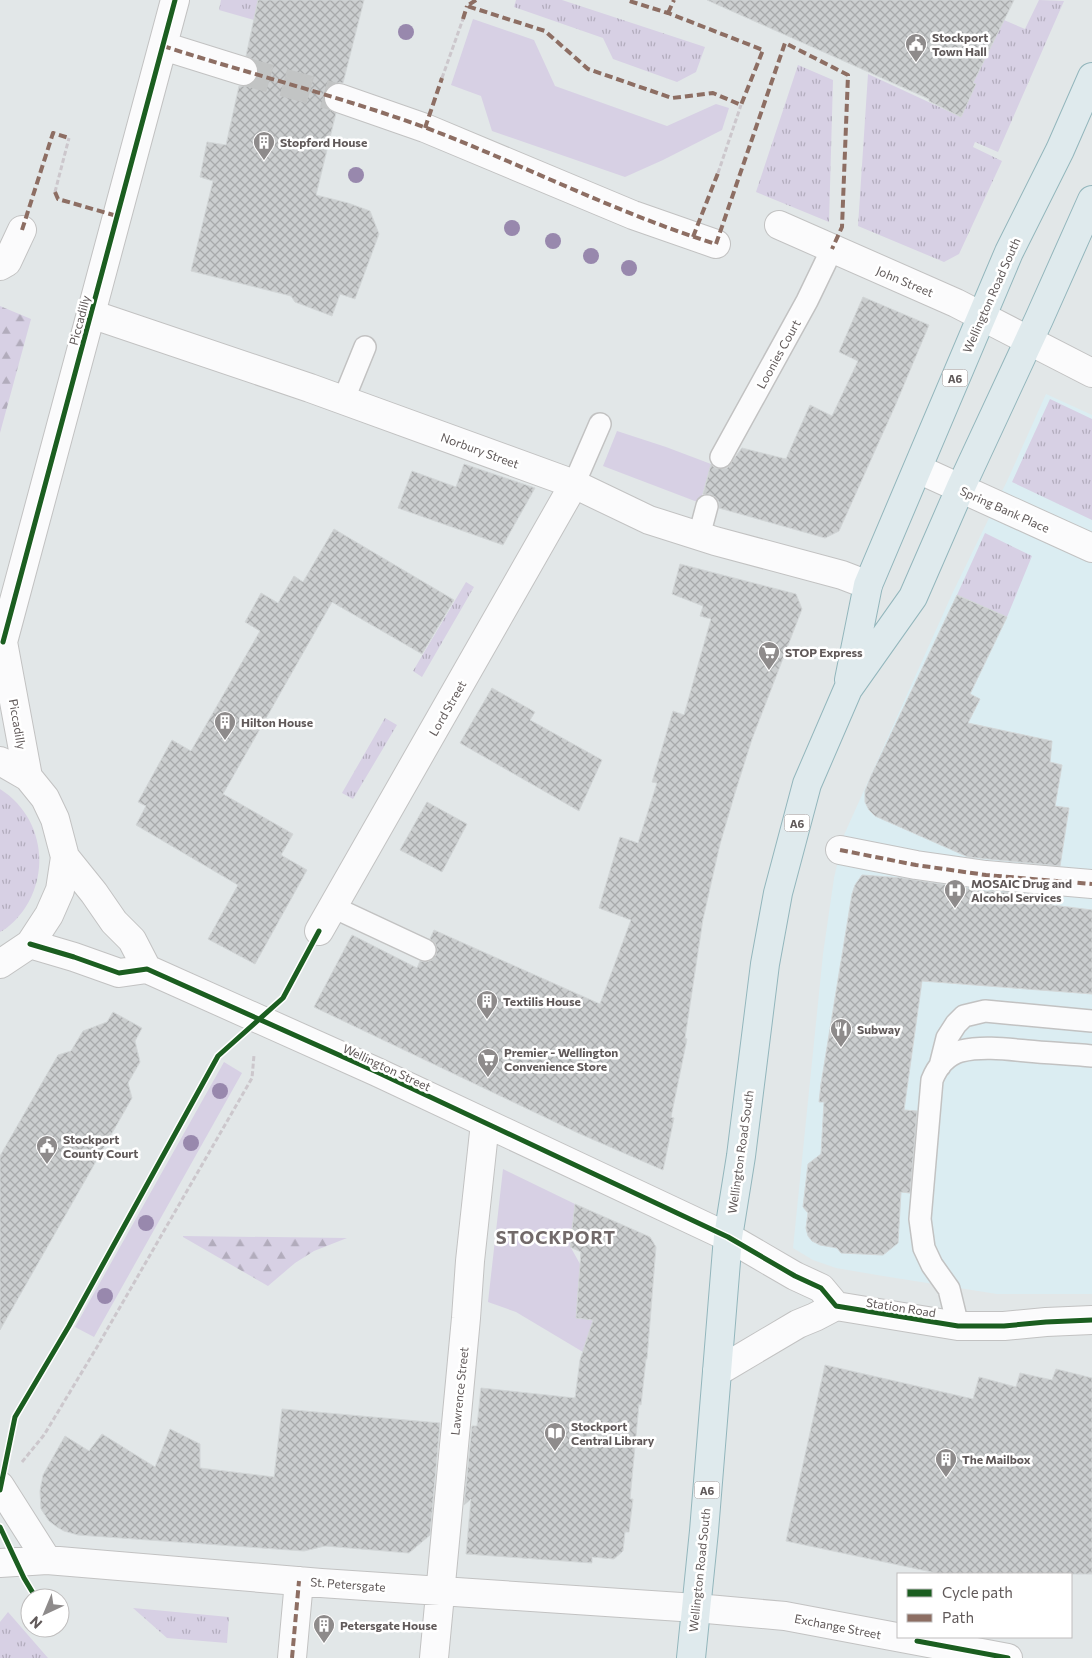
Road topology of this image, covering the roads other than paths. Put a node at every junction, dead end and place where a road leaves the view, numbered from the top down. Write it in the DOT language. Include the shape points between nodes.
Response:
graph roads {
  1 [pos="175,0"];
  2 [pos="163,46"];
  3 [pos="243,71"];
  4 [pos="1092,77"];
  5 [pos="339,98"];
  6 [pos="1092,200"];
  7 [pos="779,226"];
  8 [pos="22,230"];
  9 [pos="716,244"];
  10 [pos="832,249"];
  11 [pos="0,266"];
  12 [pos="91,314"];
  13 [pos="981,316"];
  14 [pos="1029,341"];
  15 [pos="365,347"];
  16 [pos="1092,373"];
  17 [pos="343,400"];
  18 [pos="600,424"];
  19 [pos="721,457"];
  20 [pos="918,469"];
  21 [pos="574,484"];
  22 [pos="960,489"];
  23 [pos="707,506"];
  24 [pos="699,536"];
  25 [pos="1092,548"];
  26 [pos="868,585"];
  27 [pos="1,643"];
  28 [pos="848,689"];
  29 [pos="0,761"];
  30 [pos="28,777"];
  31 [pos="840,850"];
  32 [pos="65,857"];
  33 [pos="1092,884"];
  34 [pos="333,907"];
  35 [pos="319,931"];
  36 [pos="30,944"];
  37 [pos="425,950"];
  38 [pos="0,964"];
  39 [pos="147,970"];
  40 [pos="1092,1021"];
  41 [pos="1092,1056"];
  42 [pos="940,1066"];
  43 [pos="485,1123"];
  44 [pos="728,1237"];
  45 [pos="836,1306"];
  46 [pos="1092,1320"];
  47 [pos="958,1326"];
  48 [pos="717,1372"];
  49 [pos="1,1487"];
  50 [pos="47,1560"];
  51 [pos="0,1563"];
  52 [pos="299,1581"];
  53 [pos="440,1590"];
  54 [pos="696,1608"];
  55 [pos="897,1637"];
  56 [pos="902,1638"];
  57 [pos="292,1658"];
  58 [pos="434,1658"];
  59 [pos="691,1658"];
  60 [pos="1008,1658"];
  1 -- 2 [label="street, Piccadilly"];
  2 -- 3 [label="street"];
  2 -- 12 [label="street, Piccadilly"];
  4 -- 13 [label="highway, Wellington Road South / A6"];
  5 -- 9 [label="street" via="425,128 633,215"];
  6 -- 14 [label="highway, Wellington Road South / A6"];
  7 -- 10 [label="street, John Street"];
  8 -- 11 [label="street" via="7,262"];
  10 -- 13 [label="street, John Street"];
  10 -- 19 [label="lane, Loonies Court"];
  12 -- 17 [label="street, Norbury Street"];
  12 -- 27 [label="street, Piccadilly"];
  13 -- 14 [label="street, John Street"];
  13 -- 20 [label="highway, Wellington Road South / A6"];
  14 -- 16 [label="street, John Street"];
  14 -- 22 [label="highway, Wellington Road South / A6"];
  15 -- 17 [label="lane"];
  17 -- 21 [label="street, Norbury Street"];
  18 -- 21 [label="lane"];
  20 -- 22 [label="street, Spring Bank Place"];
  20 -- 26 [label="highway, Wellington Road South / A6"];
  21 -- 24 [label="street, Norbury Street" via="649,520"];
  21 -- 34 [label="street, Lord Street"];
  22 -- 25 [label="street, Spring Bank Place"];
  22 -- 28 [label="highway, Wellington Road South / A6" via="913,597"];
  23 -- 24 [label="lane"];
  24 -- 26 [label="street, Norbury Street"];
  26 -- 28 [label="highway, Wellington Road South / A6"];
  27 -- 30 [label="street, Piccadilly"];
  28 -- 44 [label="highway, Wellington Road South / A6" via="807,784 778,893 765,964"];
  29 -- 30 [label="street"];
  30 -- 32 [label="street" via="45,798 55,819"];
  31 -- 33 [label="street" via="986,875"];
  32 -- 36 [label="street" via="60,890 49,916"];
  32 -- 39 [label="street" via="114,922 132,940"];
  34 -- 35 [label="street, Lord Street"];
  34 -- 37 [label="lane"];
  36 -- 38 [label="street"];
  36 -- 39 [label="street" via="119,973"];
  39 -- 43 [label="street, Wellington Street"];
  40 -- 42 [label="lane" via="985,1011 964,1016 947,1038"];
  41 -- 42 [label="lane" via="977,1049 960,1052"];
  42 -- 47 [label="lane" via="932,1080 920,1219 924,1248 949,1289"];
  43 -- 44 [label="street, Wellington Street"];
  43 -- 53 [label="street, Lawrence Street"];
  44 -- 45 [label="street" via="821,1288"];
  44 -- 48 [label="highway, Wellington Road South / A6"];
  45 -- 47 [label="street, Station Road"];
  45 -- 48 [label="street" via="798,1324"];
  46 -- 47 [label="street, Station Road"];
  48 -- 54 [label="highway, Wellington Road South / A6"];
  49 -- 50 [label="street"];
  50 -- 51 [label="street, St. Petersgate"];
  50 -- 52 [label="street, St. Petersgate"];
  52 -- 53 [label="street, St. Petersgate"];
  52 -- 57 [label="street"];
  53 -- 54 [label="street, St. Petersgate"];
  53 -- 58 [label="street, Lawrence Street"];
  54 -- 55 [label="street, Exchange Street" via="785,1616"];
  54 -- 59 [label="highway, Wellington Road South / A6"];
  56 -- 60 [label="street, Exchange Street"];
}
